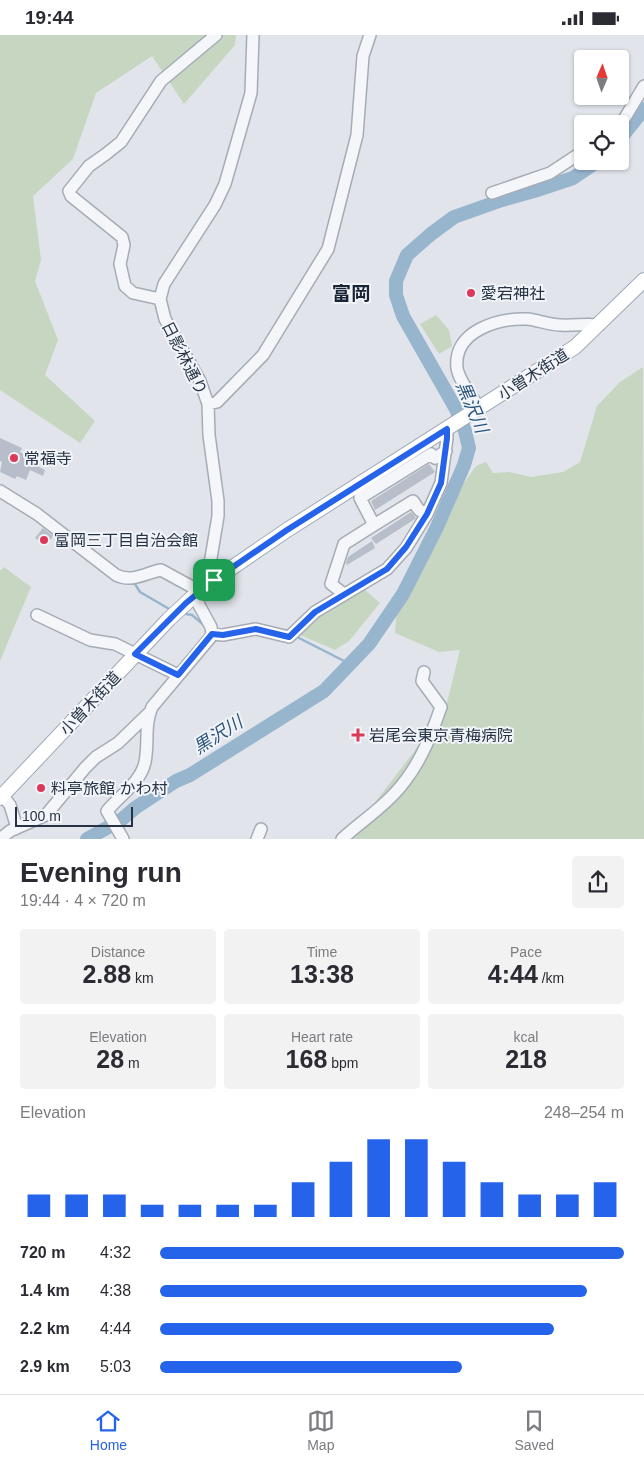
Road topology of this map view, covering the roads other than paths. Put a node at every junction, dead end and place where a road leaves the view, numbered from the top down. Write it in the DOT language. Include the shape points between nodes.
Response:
graph roads {
  1 [pos="216,35"];
  2 [pos="253,35"];
  3 [pos="370,35"];
  4 [pos="644,86"];
  5 [pos="627,115"];
  6 [pos="574,157"];
  7 [pos="492,193"];
  8 [pos="644,280"];
  9 [pos="160,299"];
  10 [pos="599,325"];
  11 [pos="208,404"];
  12 [pos="476,410"];
  13 [pos="448,428"];
  14 [pos="446,451"];
  15 [pos="0,491"];
  16 [pos="427,514"];
  17 [pos="374,525"];
  18 [pos="214,580"];
  19 [pos="196,593"];
  20 [pos="344,594"];
  21 [pos="37,615"];
  22 [pos="212,634"];
  23 [pos="135,654"];
  24 [pos="424,672"];
  25 [pos="178,675"];
  26 [pos="150,711"];
  27 [pos="2,793"];
  28 [pos="17,828"];
  29 [pos="121,836"];
  30 [pos="0,839"];
  31 [pos="342,839"];
  1 -- 9 [label="street" via="161,81 121,141 89,166 68,191 122,237 120,272 128,291"];
  2 -- 9 [label="street, 日影林通り" via="251,93 225,184 164,284"];
  3 -- 11 [label="street" via="363,56 357,135 328,249 263,355 216,401"];
  4 -- 5 [label="street"];
  6 -- 7 [label="street" via="550,173"];
  8 -- 10 [label="main road, 小曽木街道"];
  9 -- 11 [label="street, 日影林通り" via="165,319 200,381"];
  10 -- 12 [label="main road, 小曽木街道" via="575,347"];
  10 -- 12 [label="street" via="560,325 518,319 491,325 468,336 462,343 457,367"];
  11 -- 18 [label="street, 日影林通り" via="218,501 209,570"];
  12 -- 13 [label="main road, 小曽木街道"];
  13 -- 14 [label="street"];
  13 -- 18 [label="main road, 小曽木街道"];
  14 -- 16 [label="street" via="441,483"];
  14 -- 17 [label="street" via="435,458 431,454 360,498"];
  15 -- 19 [label="street" via="37,514 116,575 133,579 161,569 187,583"];
  16 -- 17 [label="street" via="419,510 413,501"];
  16 -- 20 [label="street" via="387,569"];
  17 -- 20 [label="street" via="344,544 331,584"];
  18 -- 19 [label="main road, 小曽木街道"];
  19 -- 22 [label="street"];
  19 -- 23 [label="main road, 小曽木街道"];
  20 -- 22 [label="street" via="315,612 289,637 256,629"];
  21 -- 23 [label="street" via="90,640 116,644"];
  22 -- 25 [label="street"];
  23 -- 25 [label="street"];
  23 -- 27 [label="main road, 小曽木街道"];
  24 -- 31 [label="street" via="422,681 441,707 430,740 405,781 368,819"];
  25 -- 26 [label="street"];
  26 -- 28 [label="street" via="118,743 85,767 46,815"];
  26 -- 29 [label="street" via="144,766 130,788 108,810"];
  27 -- 28 [label="street" via="10,805"];
  28 -- 30 [label="street"];
}
